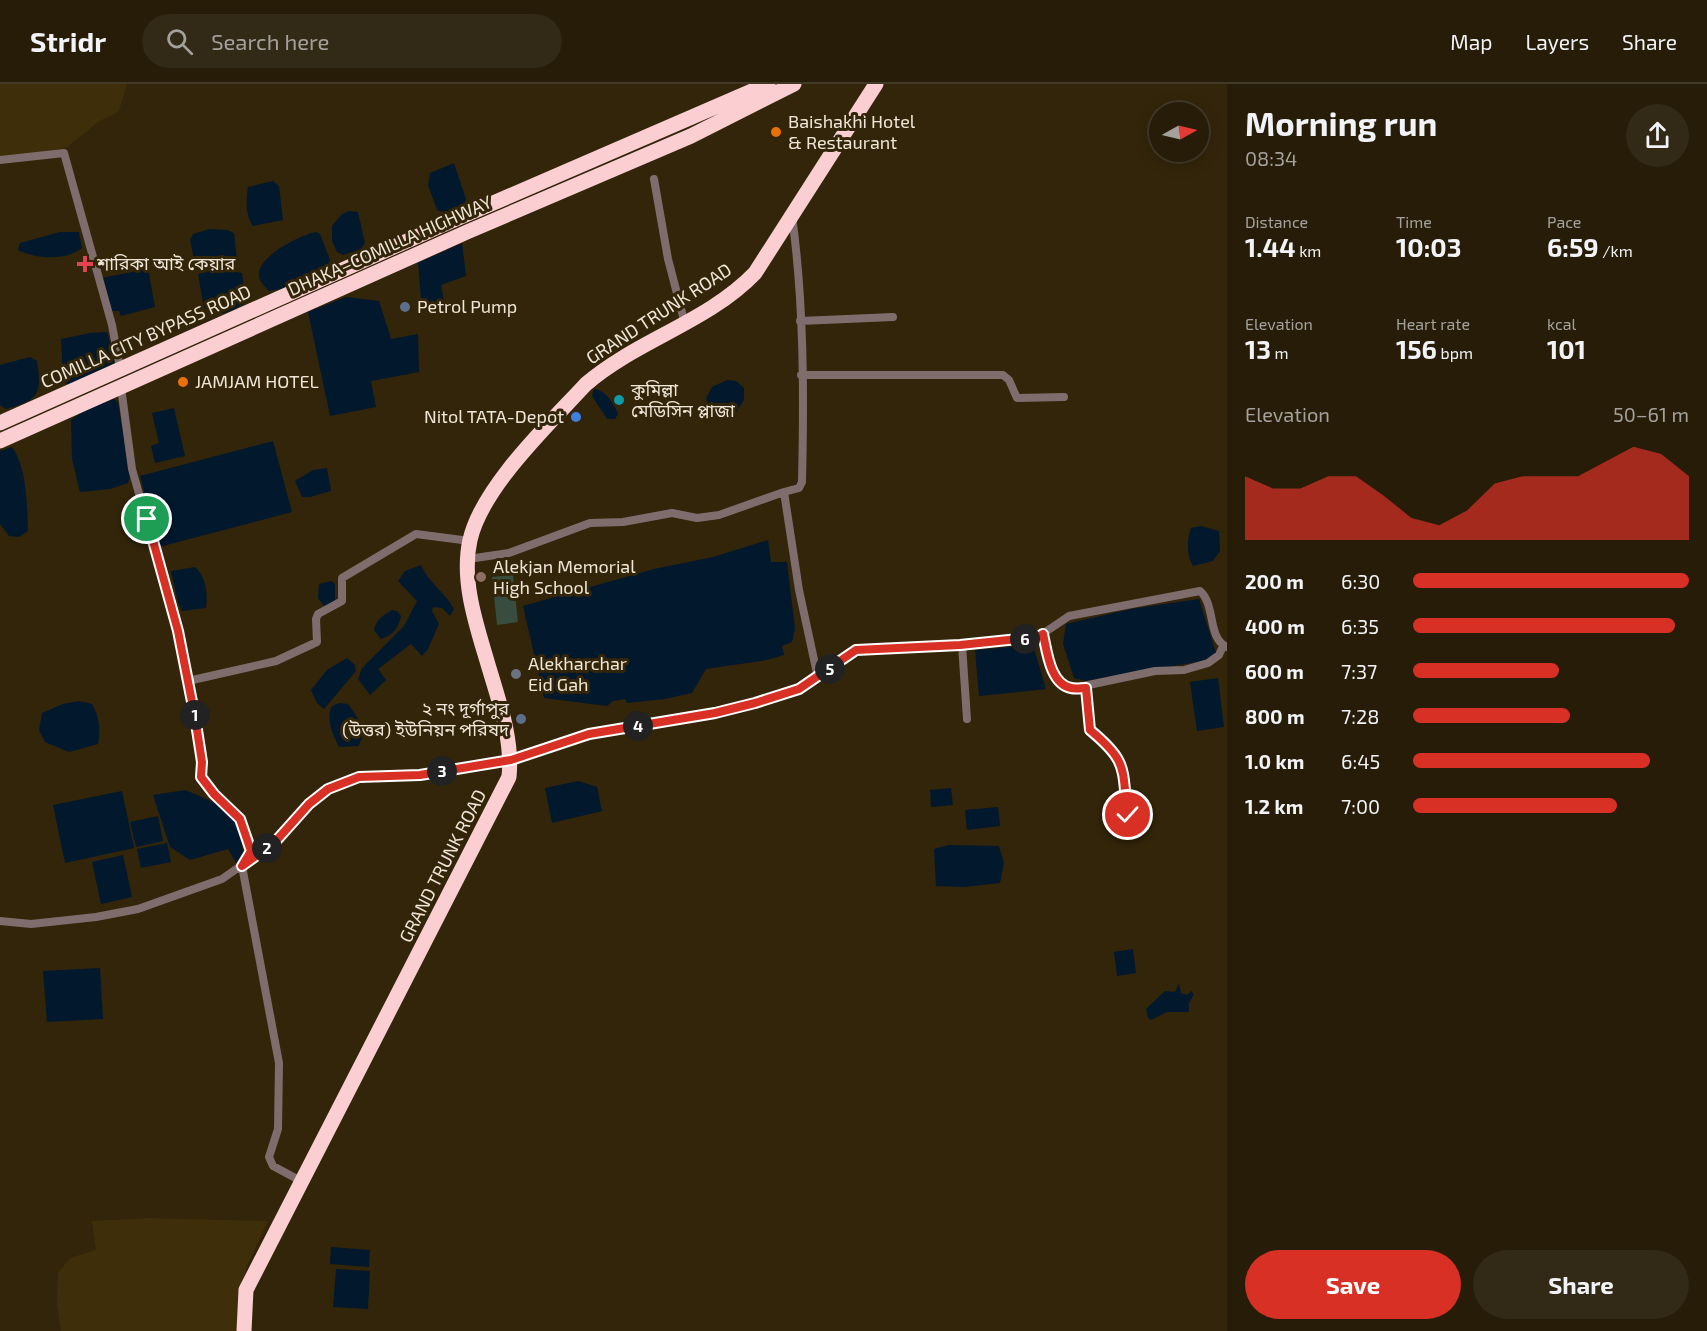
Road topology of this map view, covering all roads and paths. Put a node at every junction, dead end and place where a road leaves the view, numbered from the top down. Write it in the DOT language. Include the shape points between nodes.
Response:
graph roads {
  1 [pos="768,84"];
  2 [pos="794,84"];
  3 [pos="876,84"];
  4 [pos="0,160"];
  5 [pos="654,179"];
  6 [pos="792,213"];
  7 [pos="893,317"];
  8 [pos="800,321"];
  9 [pos="685,324"];
  10 [pos="120,368"];
  11 [pos="801,375"];
  12 [pos="121,387"];
  13 [pos="1064,397"];
  14 [pos="0,423"];
  15 [pos="0,441"];
  16 [pos="784,492"];
  17 [pos="470,541"];
  18 [pos="468,559"];
  19 [pos="1043,634"];
  20 [pos="962,645"];
  21 [pos="1225,647"];
  22 [pos="818,678"];
  23 [pos="188,681"];
  24 [pos="1079,687"];
  25 [pos="967,719"];
  26 [pos="511,760"];
  27 [pos="1128,815"];
  28 [pos="242,866"];
  29 [pos="0,921"];
  30 [pos="301,1181"];
  31 [pos="244,1331"];
  1 -- 10 [label="highway, COMILLA CITY BYPASS ROAD"];
  2 -- 12 [label="highway, DHAKA–COMILLA HIGHWAY" via="680,140"];
  3 -- 6 [label="highway, GRAND TRUNK ROAD"];
  4 -- 10 [label="street" via="60,151 66,157"];
  5 -- 9 [label="street"];
  6 -- 8 [label="street"];
  6 -- 9 [label="highway, GRAND TRUNK ROAD" via="747,280"];
  7 -- 8 [label="street"];
  8 -- 11 [label="street"];
  9 -- 17 [label="highway, GRAND TRUNK ROAD" via="600,372 586,384 496,487 477,518"];
  10 -- 14 [label="highway, COMILLA CITY BYPASS ROAD"];
  11 -- 13 [label="street" via="1002,375 1007,377 1017,398"];
  11 -- 16 [label="street" via="802,482 799,488"];
  12 -- 15 [label="highway, DHAKA–COMILLA HIGHWAY"];
  12 -- 23 [label="street" via="132,469 170,597"];
  16 -- 18 [label="street" via="708,517 672,513 623,522 590,523 509,553"];
  16 -- 22 [label="street"];
  17 -- 18 [label="highway, GRAND TRUNK ROAD"];
  17 -- 23 [label="street" via="416,534 342,578 342,601 316,619 317,642 276,661"];
  18 -- 26 [label="highway, GRAND TRUNK ROAD" via="472,611 504,717"];
  19 -- 20 [label="street"];
  19 -- 21 [label="street" via="1069,616 1200,591 1207,601 1218,639"];
  19 -- 24 [label="street" via="1058,680 1070,688"];
  20 -- 22 [label="street" via="856,650"];
  20 -- 25 [label="street"];
  21 -- 24 [label="street" via="1208,663 1191,668 1155,671"];
  22 -- 26 [label="street" via="799,689 755,703 589,734"];
  23 -- 28 [label="street" via="202,762 201,777 240,819 251,851"];
  24 -- 27 [label="street" via="1086,688 1090,730 1122,763"];
  26 -- 28 [label="street" via="420,775 359,777 328,789 275,842"];
  26 -- 30 [label="highway, GRAND TRUNK ROAD" via="502,794"];
  28 -- 29 [label="street" via="222,879 138,909 62,922"];
  28 -- 30 [label="street" via="279,1063 278,1129 268,1157 273,1166"];
  30 -- 31 [label="highway, GRAND TRUNK ROAD" via="246,1290"];
}
